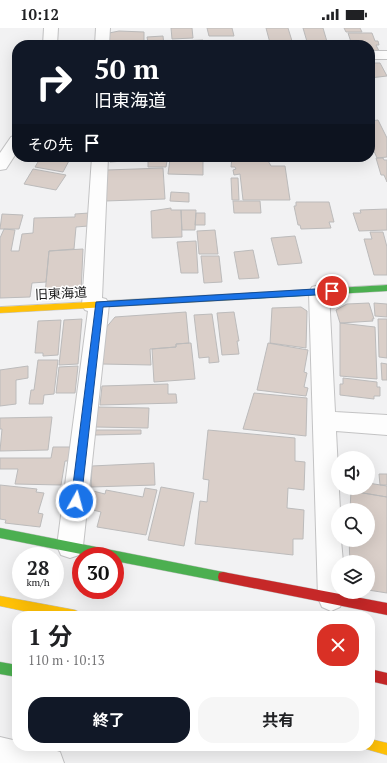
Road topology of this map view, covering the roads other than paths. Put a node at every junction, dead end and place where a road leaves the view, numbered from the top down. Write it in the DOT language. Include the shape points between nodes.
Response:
graph roads {
  1 [pos="51,28"];
  2 [pos="103,28"];
  3 [pos="50,40"];
  4 [pos="102,40"];
  5 [pos="375,55"];
  6 [pos="387,55"];
  7 [pos="12,147"];
  8 [pos="100,162"];
  9 [pos="0,165"];
  10 [pos="387,288"];
  11 [pos="319,292"];
  12 [pos="96,304"];
  13 [pos="0,310"];
  14 [pos="324,421"];
  15 [pos="387,424"];
  16 [pos="0,533"];
  17 [pos="70,546"];
  18 [pos="331,598"];
  19 [pos="336,599"];
  20 [pos="0,601"];
  21 [pos="387,609"];
  22 [pos="50,611"];
  23 [pos="0,668"];
  24 [pos="12,670"];
  25 [pos="375,676"];
  26 [pos="387,679"];
  27 [pos="375,746"];
  28 [pos="387,749"];
  29 [pos="0,752"];
  30 [pos="49,763"];
  1 -- 3 [label="street"];
  2 -- 4 [label="street"];
  5 -- 6 [label="street"];
  7 -- 9 [label="street"];
  8 -- 12 [label="street"];
  10 -- 11 [label="main road, 旧東海道"];
  11 -- 12 [label="main road, 旧東海道"];
  11 -- 14 [label="street"];
  12 -- 13 [label="main road, 旧東海道"];
  12 -- 17 [label="street"];
  14 -- 15 [label="street"];
  14 -- 18 [label="street"];
  16 -- 17 [label="main road"];
  17 -- 18 [label="main road"];
  19 -- 21 [label="main road"];
  20 -- 22 [label="main road"];
  23 -- 24 [label="main road"];
  25 -- 26 [label="main road"];
  27 -- 28 [label="main road"];
  29 -- 30 [label="street"];
}
